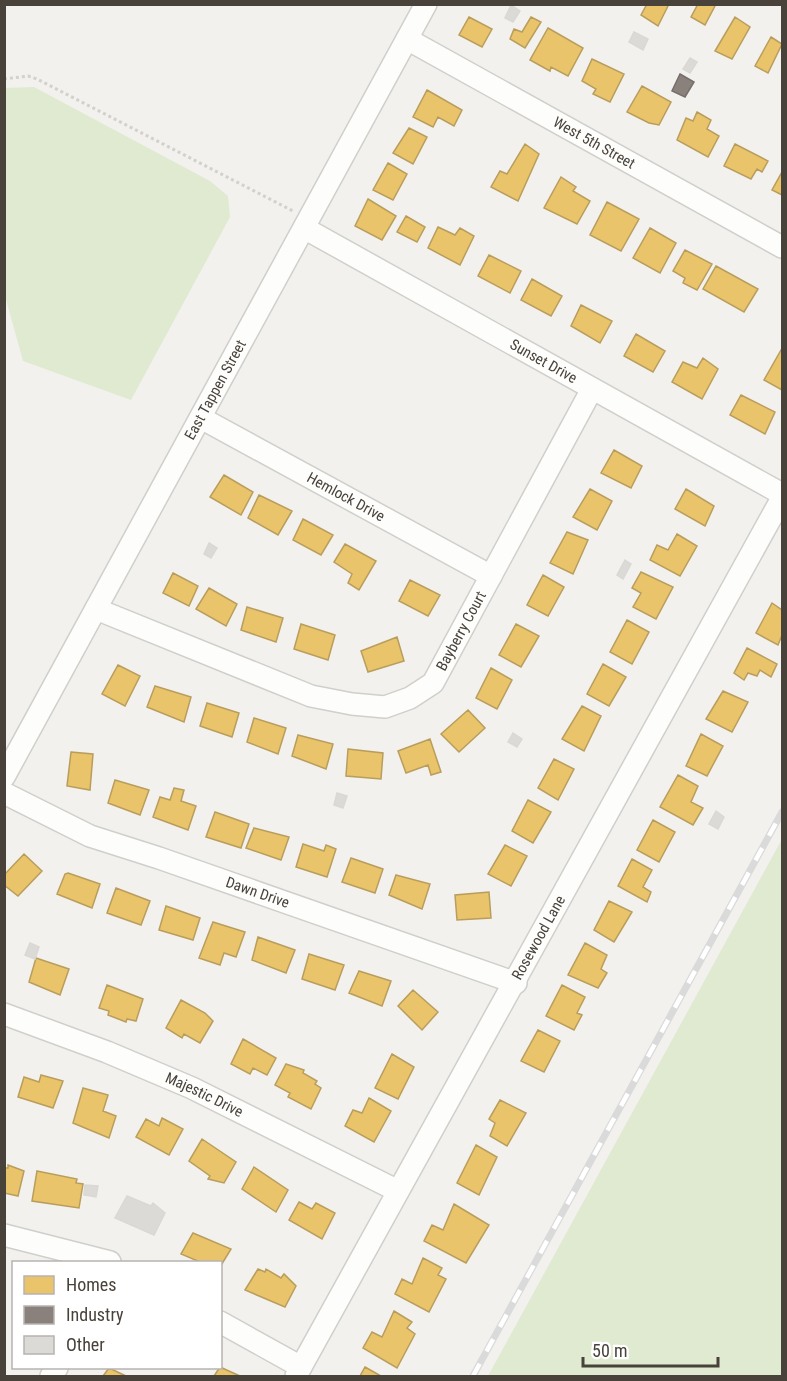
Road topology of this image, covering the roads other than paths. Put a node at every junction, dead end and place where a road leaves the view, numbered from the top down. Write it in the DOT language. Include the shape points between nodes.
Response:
graph roads {
  1 [pos="426,4"];
  2 [pos="407,39"];
  3 [pos="299,220"];
  4 [pos="783,247"];
  5 [pos="592,389"];
  6 [pos="201,418"];
  7 [pos="783,496"];
  8 [pos="491,576"];
  9 [pos="96,609"];
  10 [pos="4,777"];
  11 [pos="4,793"];
  12 [pos="516,983"];
  13 [pos="4,1014"];
  14 [pos="399,1191"];
  15 [pos="4,1235"];
  16 [pos="102,1261"];
  17 [pos="222,1323"];
  18 [pos="298,1372"];
  1 -- 2 [label="street, East Tappen Street"];
  2 -- 3 [label="street, East Tappen Street"];
  2 -- 4 [label="street, West 5th Street"];
  3 -- 5 [label="street, Sunset Drive"];
  3 -- 6 [label="street, East Tappen Street"];
  5 -- 7 [label="street, Sunset Drive"];
  5 -- 8 [label="street, Bayberry Court"];
  6 -- 8 [label="street, Hemlock Drive"];
  6 -- 9 [label="street, East Tappen Street"];
  7 -- 12 [label="street, Rosewood Lane"];
  8 -- 9 [label="street, Bayberry Court" via="433,683 410,698 385,707 311,696"];
  9 -- 10 [label="street, East Tappen Street"];
  11 -- 12 [label="street, Dawn Drive" via="90,836"];
  12 -- 14 [label="street, Rosewood Lane"];
  13 -- 14 [label="street, Majestic Drive" via="192,1088"];
  14 -- 18 [label="street, Rosewood Lane"];
  15 -- 16 [label="street"];
  17 -- 18 [label="street"];
}
